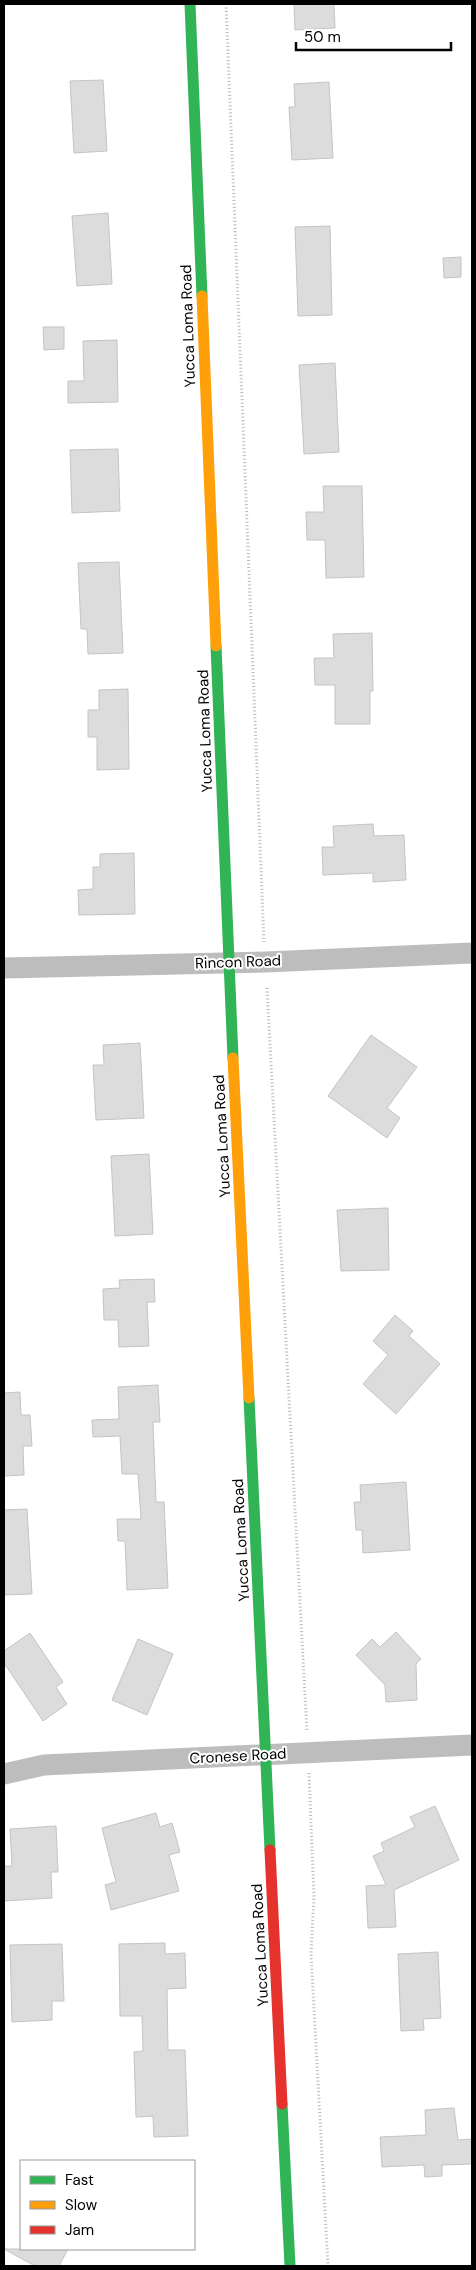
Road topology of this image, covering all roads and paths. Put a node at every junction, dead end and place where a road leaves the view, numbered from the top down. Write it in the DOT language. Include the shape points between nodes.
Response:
graph roads {
  1 [pos="190,4"];
  2 [pos="226,4"];
  3 [pos="264,942"];
  4 [pos="472,953"];
  5 [pos="229,963"];
  6 [pos="4,968"];
  7 [pos="267,988"];
  8 [pos="307,1735"];
  9 [pos="472,1745"];
  10 [pos="266,1754"];
  11 [pos="309,1769"];
  12 [pos="4,1774"];
  13 [pos="290,2266"];
  14 [pos="328,2266"];
  1 -- 5 [label="main road, Yucca Loma Road"];
  2 -- 3 [label="path"];
  4 -- 5 [label="street, Rincon Road"];
  5 -- 6 [label="street, Rincon Road"];
  5 -- 10 [label="main road, Yucca Loma Road"];
  7 -- 8 [label="path"];
  9 -- 10 [label="street, Cronese Road"];
  10 -- 12 [label="street, Cronese Road" via="44,1765"];
  10 -- 13 [label="main road, Yucca Loma Road"];
  11 -- 14 [label="path" via="314,1897 310,1954"];
}
